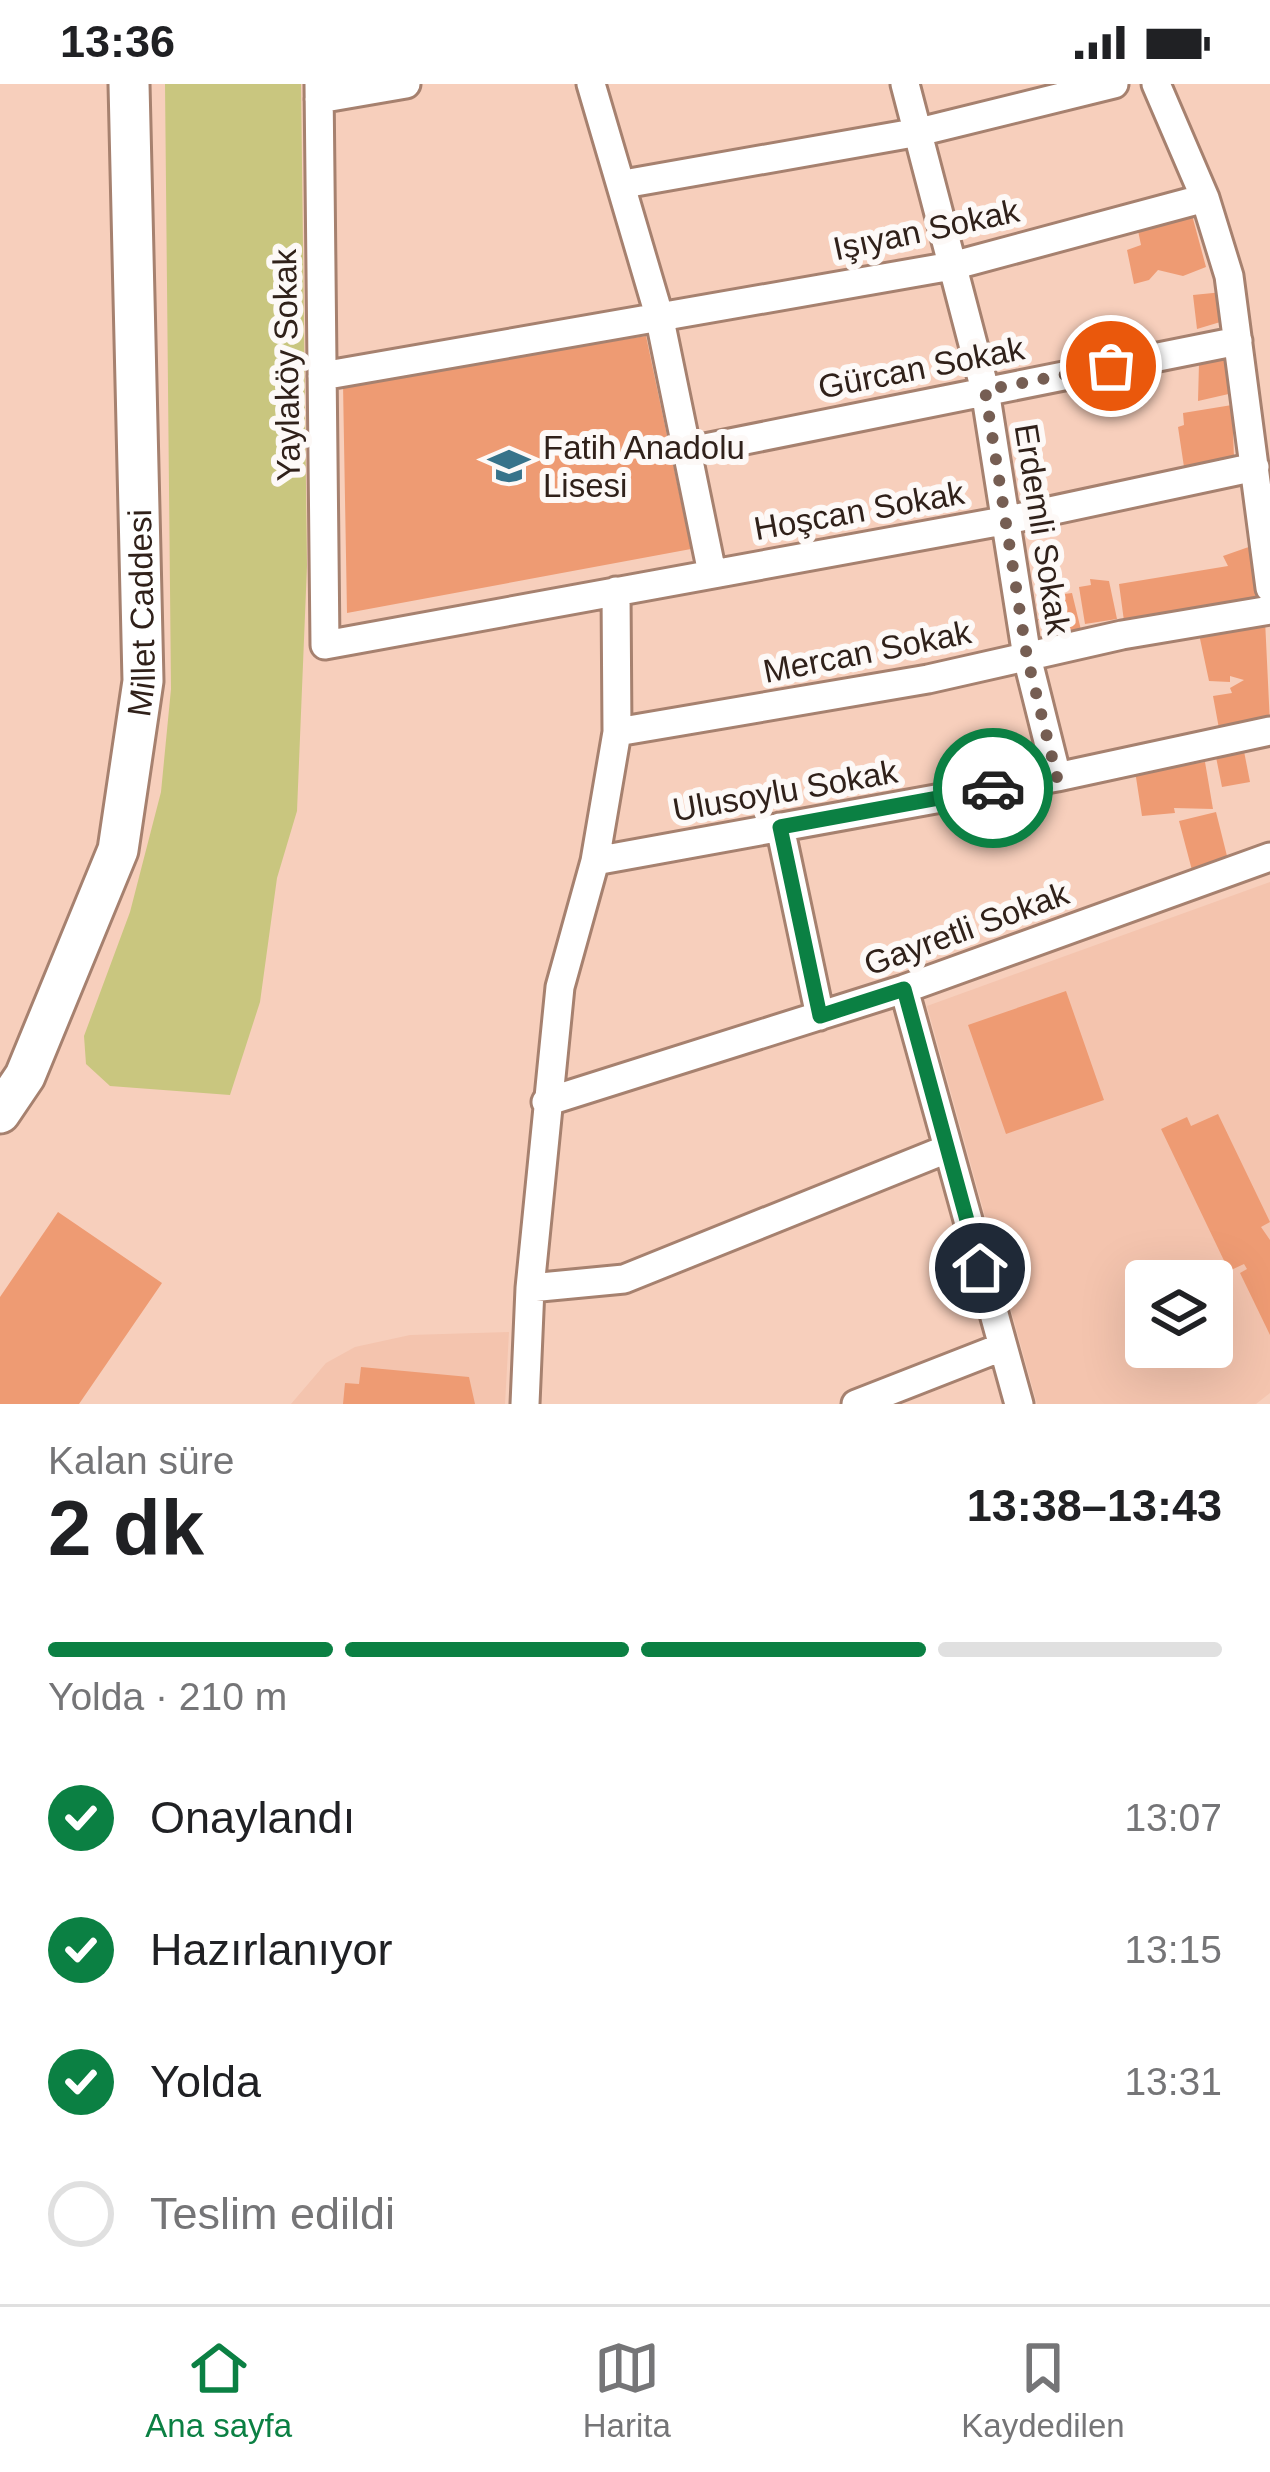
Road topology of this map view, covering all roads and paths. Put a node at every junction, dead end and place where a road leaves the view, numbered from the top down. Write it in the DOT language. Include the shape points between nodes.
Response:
graph roads {
  1 [pos="129,84"];
  2 [pos="406,84"];
  3 [pos="592,84"];
  4 [pos="905,84"];
  5 [pos="1114,84"];
  6 [pos="1156,84"];
  7 [pos="319,91"];
  8 [pos="919,132"];
  9 [pos="624,184"];
  10 [pos="1204,198"];
  11 [pos="952,266"];
  12 [pos="659,315"];
  13 [pos="1238,341"];
  14 [pos="322,376"];
  15 [pos="985,390"];
  16 [pos="691,451"];
  17 [pos="1255,467"];
  18 [pos="1003,521"];
  19 [pos="712,573"];
  20 [pos="1270,588"];
  21 [pos="616,592"];
  22 [pos="1270,610"];
  23 [pos="325,645"];
  24 [pos="1027,657"];
  25 [pos="1270,731"];
  26 [pos="617,732"];
  27 [pos="1057,777"];
  28 [pos="780,827"];
  29 [pos="1270,856"];
  30 [pos="595,861"];
  31 [pos="904,989"];
  32 [pos="820,1016"];
  33 [pos="12,1068"];
  34 [pos="546,1102"];
  35 [pos="0,1113"];
  36 [pos="947,1149"];
  37 [pos="530,1288"];
  38 [pos="1003,1347"];
  39 [pos="525,1404"];
  40 [pos="856,1404"];
  41 [pos="1019,1404"];
  1 -- 33 [label="main road, Millet Caddesi" via="143,681 118,850"];
  2 -- 7 [label="street"];
  3 -- 9 [label="street"];
  4 -- 8 [label="street, Erdemli Sokak"];
  5 -- 8 [label="street"];
  6 -- 10 [label="street"];
  7 -- 14 [label="street, Yaylaköy Sokak"];
  8 -- 9 [label="street"];
  8 -- 11 [label="street, Erdemli Sokak"];
  9 -- 12 [label="street"];
  10 -- 11 [label="street, Işıyan Sokak"];
  10 -- 13 [label="street" via="1229,277"];
  11 -- 12 [label="street, Işıyan Sokak"];
  11 -- 15 [label="street, Erdemli Sokak"];
  12 -- 14 [label="street, Işıyan Sokak"];
  12 -- 16 [label="street"];
  13 -- 15 [label="street, Gürcan Sokak"];
  13 -- 17 [label="street"];
  14 -- 23 [label="street, Yaylaköy Sokak"];
  15 -- 16 [label="street, Gürcan Sokak"];
  15 -- 18 [label="street, Erdemli Sokak"];
  16 -- 19 [label="street"];
  17 -- 18 [label="street, Hoşcan Sokak"];
  17 -- 20 [label="street"];
  18 -- 19 [label="street, Hoşcan Sokak"];
  18 -- 24 [label="street, Erdemli Sokak"];
  19 -- 21 [label="street, Hoşcan Sokak"];
  21 -- 23 [label="street, Hoşcan Sokak"];
  21 -- 26 [label="street"];
  22 -- 24 [label="street, Mercan Sokak"];
  24 -- 26 [label="street, Mercan Sokak"];
  24 -- 27 [label="street, Erdemli Sokak"];
  25 -- 27 [label="street, Ulusoylu Sokak"];
  26 -- 30 [label="street"];
  27 -- 28 [label="street, Ulusoylu Sokak"];
  28 -- 30 [label="street, Ulusoylu Sokak"];
  28 -- 32 [label="street"];
  29 -- 31 [label="street, Gayretli Sokak"];
  30 -- 34 [label="street" via="560,987"];
  31 -- 32 [label="street, Gayretli Sokak"];
  31 -- 36 [label="street"];
  32 -- 34 [label="street, Gayretli Sokak"];
  33 -- 35 [label="main road, Millet Caddesi"];
  34 -- 37 [label="street"];
  36 -- 37 [label="street" via="625,1279"];
  36 -- 38 [label="street"];
  37 -- 39 [label="street"];
  38 -- 40 [label="street"];
  38 -- 41 [label="street"];
}
